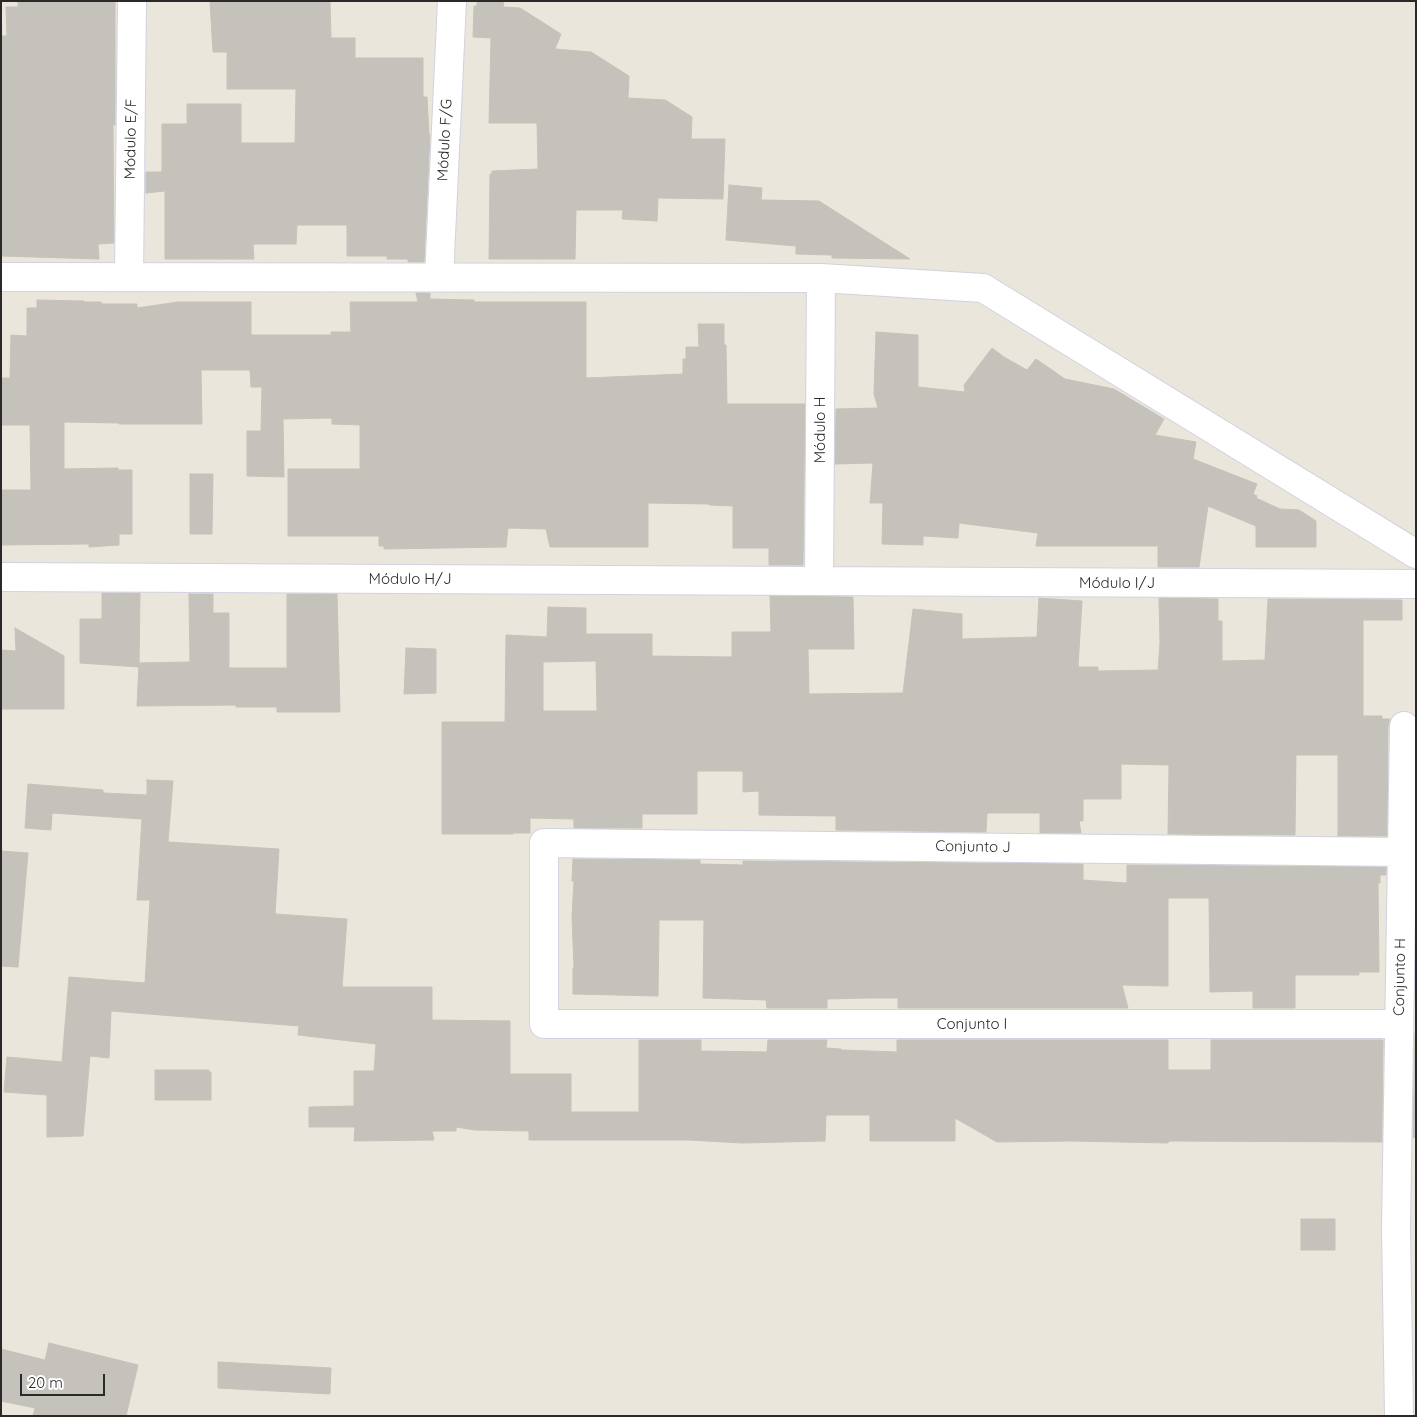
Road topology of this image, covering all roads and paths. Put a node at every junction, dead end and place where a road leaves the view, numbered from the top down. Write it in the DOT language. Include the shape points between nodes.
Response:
graph roads {
  1 [pos="132,1"];
  2 [pos="452,1"];
  3 [pos="129,277"];
  4 [pos="1,278"];
  5 [pos="439,278"];
  6 [pos="821,278"];
  7 [pos="1416,554"];
  8 [pos="1,577"];
  9 [pos="819,581"];
  10 [pos="1416,584"];
  11 [pos="1404,726"];
  12 [pos="1402,852"];
  13 [pos="544,1024"];
  14 [pos="1399,1024"];
  15 [pos="1406,1226"];
  16 [pos="1398,1416"];
  1 -- 3 [label="street, Módulo E/F"];
  2 -- 5 [label="street, Módulo F/G"];
  3 -- 4 [label="street"];
  3 -- 5 [label="street"];
  5 -- 6 [label="street"];
  6 -- 7 [label="street" via="983,288"];
  6 -- 9 [label="street, Módulo H"];
  8 -- 9 [label="street, Módulo H/J"];
  9 -- 10 [label="street, Módulo I/J"];
  11 -- 12 [label="street, Conjunto H"];
  12 -- 13 [label="street, Conjunto J" via="544,843"];
  12 -- 14 [label="street, Conjunto H"];
  13 -- 14 [label="street, Conjunto I"];
  14 -- 15 [label="street, Conjunto H"];
  15 -- 16 [label="street, Conjunto H"];
}
